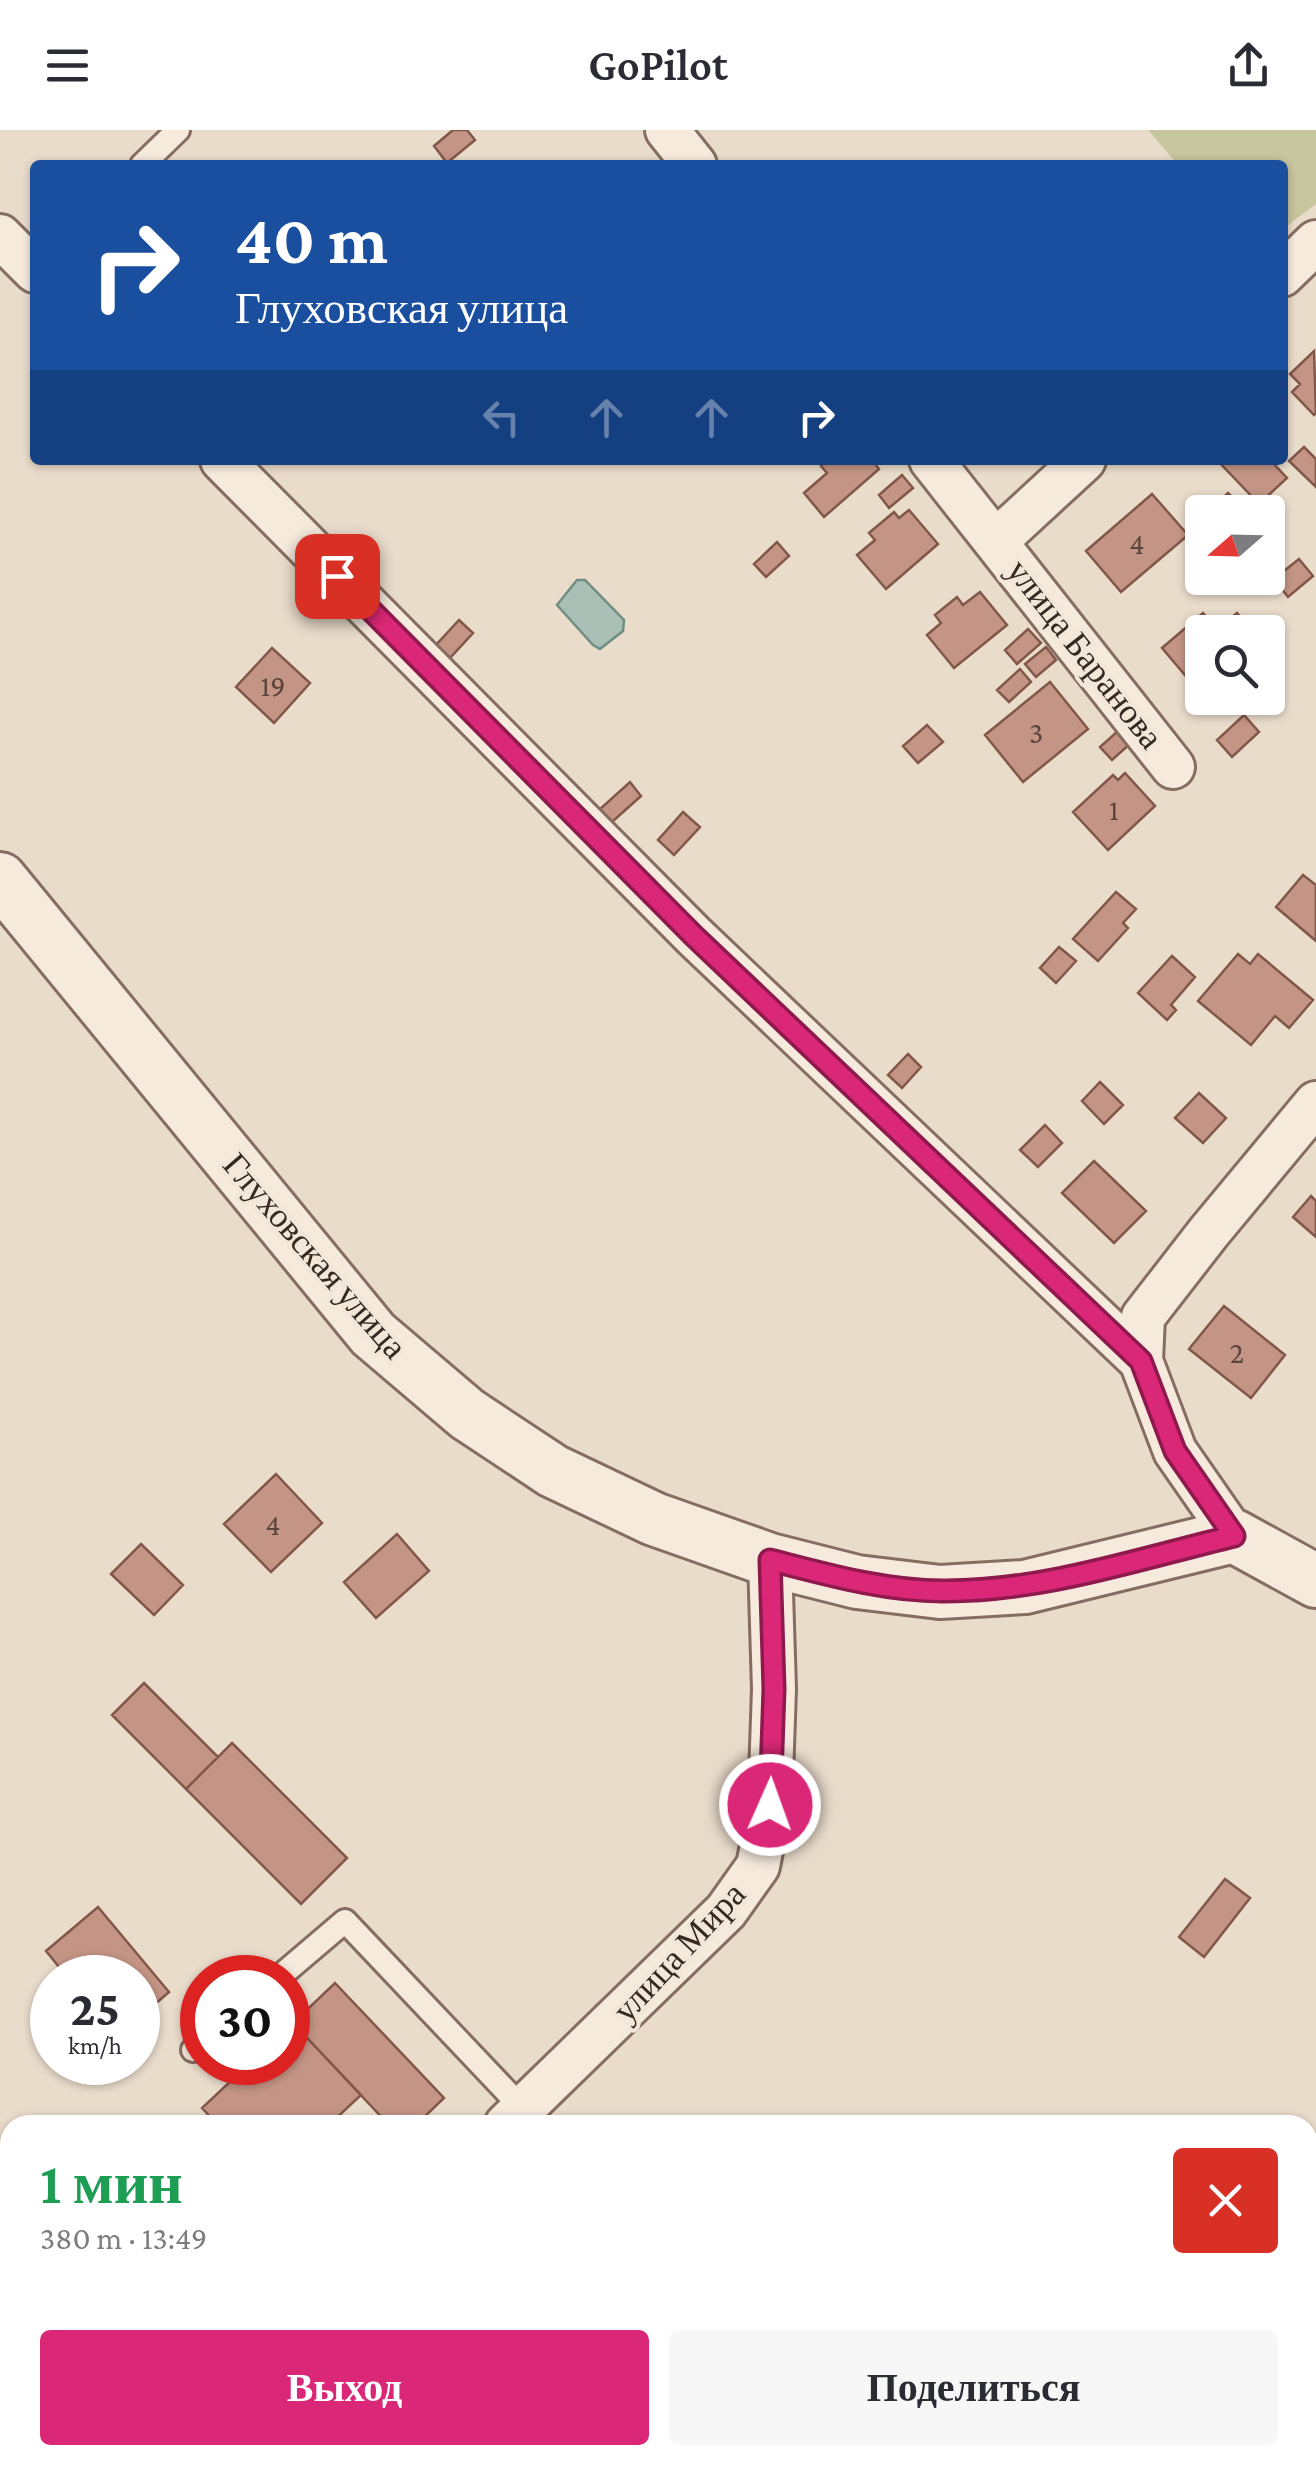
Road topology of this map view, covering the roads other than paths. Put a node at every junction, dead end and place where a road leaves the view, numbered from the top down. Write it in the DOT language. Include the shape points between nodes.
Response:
graph roads {
  1 [pos="178,130"];
  2 [pos="666,130"];
  3 [pos="147,160"];
  4 [pos="690,160"];
  5 [pos="1316,242"];
  6 [pos="1288,270"];
  7 [pos="227,465"];
  8 [pos="935,465"];
  9 [pos="1079,465"];
  10 [pos="996,541"];
  11 [pos="1174,767"];
  12 [pos="0,878"];
  13 [pos="1316,1104"];
  14 [pos="1141,1361"];
  15 [pos="1234,1536"];
  16 [pos="770,1560"];
  17 [pos="1316,1581"];
  18 [pos="305,1955"];
  19 [pos="512,2115"];
  20 [pos="518,2115"];
  1 -- 3 [label="lane"];
  2 -- 4 [label="street"];
  5 -- 6 [label="street"];
  7 -- 14 [label="street" via="694,936"];
  8 -- 10 [label="street, улица Баранова"];
  9 -- 10 [label="street, улица Баранова"];
  10 -- 11 [label="street, улица Баранова"];
  12 -- 16 [label="street, Глуховская улица" via="373,1334 468,1414 553,1472"];
  13 -- 14 [label="street" via="1144,1317"];
  14 -- 15 [label="street" via="1175,1451"];
  15 -- 16 [label="street, Глуховская улица" via="1024,1587 957,1591 857,1582"];
  15 -- 17 [label="street"];
  16 -- 20 [label="street, улица Мира" via="771,1786 758,1866 726,1911"];
  18 -- 19 [label="lane" via="346,1921"];
}
